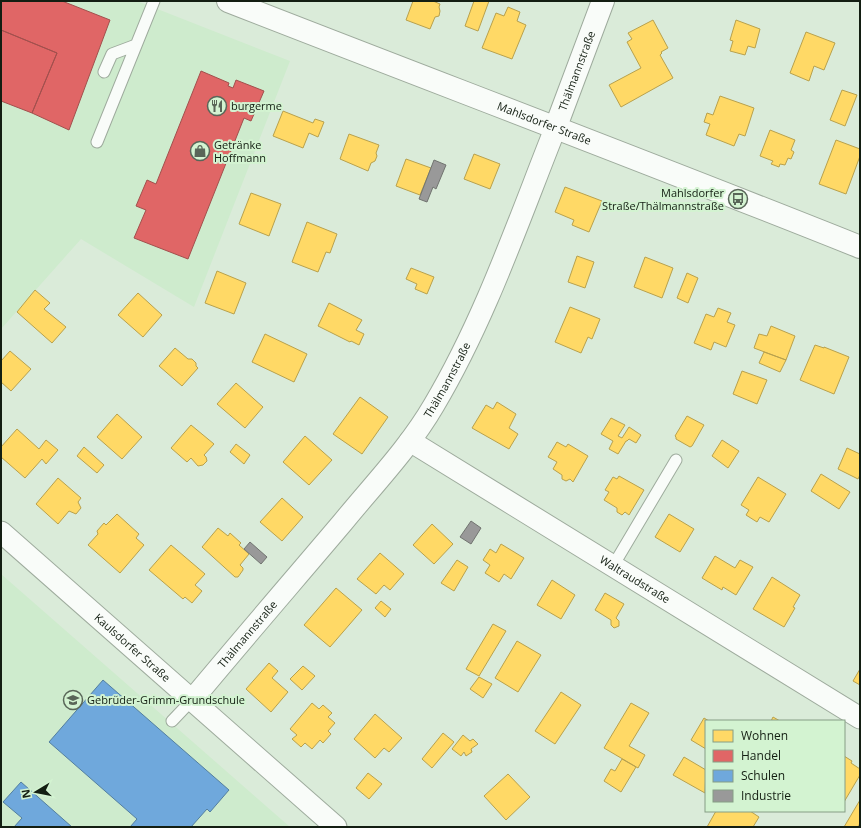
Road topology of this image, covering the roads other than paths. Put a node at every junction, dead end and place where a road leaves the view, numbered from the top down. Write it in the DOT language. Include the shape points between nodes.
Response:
graph roads {
  1 [pos="154,1"];
  2 [pos="228,1"];
  3 [pos="603,1"];
  4 [pos="136,45"];
  5 [pos="104,72"];
  6 [pos="555,129"];
  7 [pos="97,142"];
  8 [pos="860,247"];
  9 [pos="410,441"];
  10 [pos="676,460"];
  11 [pos="1,532"];
  12 [pos="613,566"];
  13 [pos="192,700"];
  14 [pos="860,718"];
  15 [pos="172,721"];
  16 [pos="336,827"];
  1 -- 4 [label="lane"];
  2 -- 6 [label="main road, Mahlsdorfer Straße"];
  3 -- 6 [label="main road, Thälmannstraße"];
  4 -- 5 [label="lane" via="112,54"];
  4 -- 7 [label="lane"];
  6 -- 8 [label="main road, Mahlsdorfer Straße" via="677,174"];
  6 -- 9 [label="street, Thälmannstraße" via="478,319 434,406"];
  9 -- 12 [label="street, Waltraudstraße"];
  9 -- 13 [label="street, Thälmannstraße"];
  10 -- 12 [label="lane"];
  11 -- 13 [label="street, Kaulsdorfer Straße"];
  12 -- 14 [label="street, Waltraudstraße"];
  13 -- 15 [label="lane"];
  13 -- 16 [label="street, Kaulsdorfer Straße"];
}
